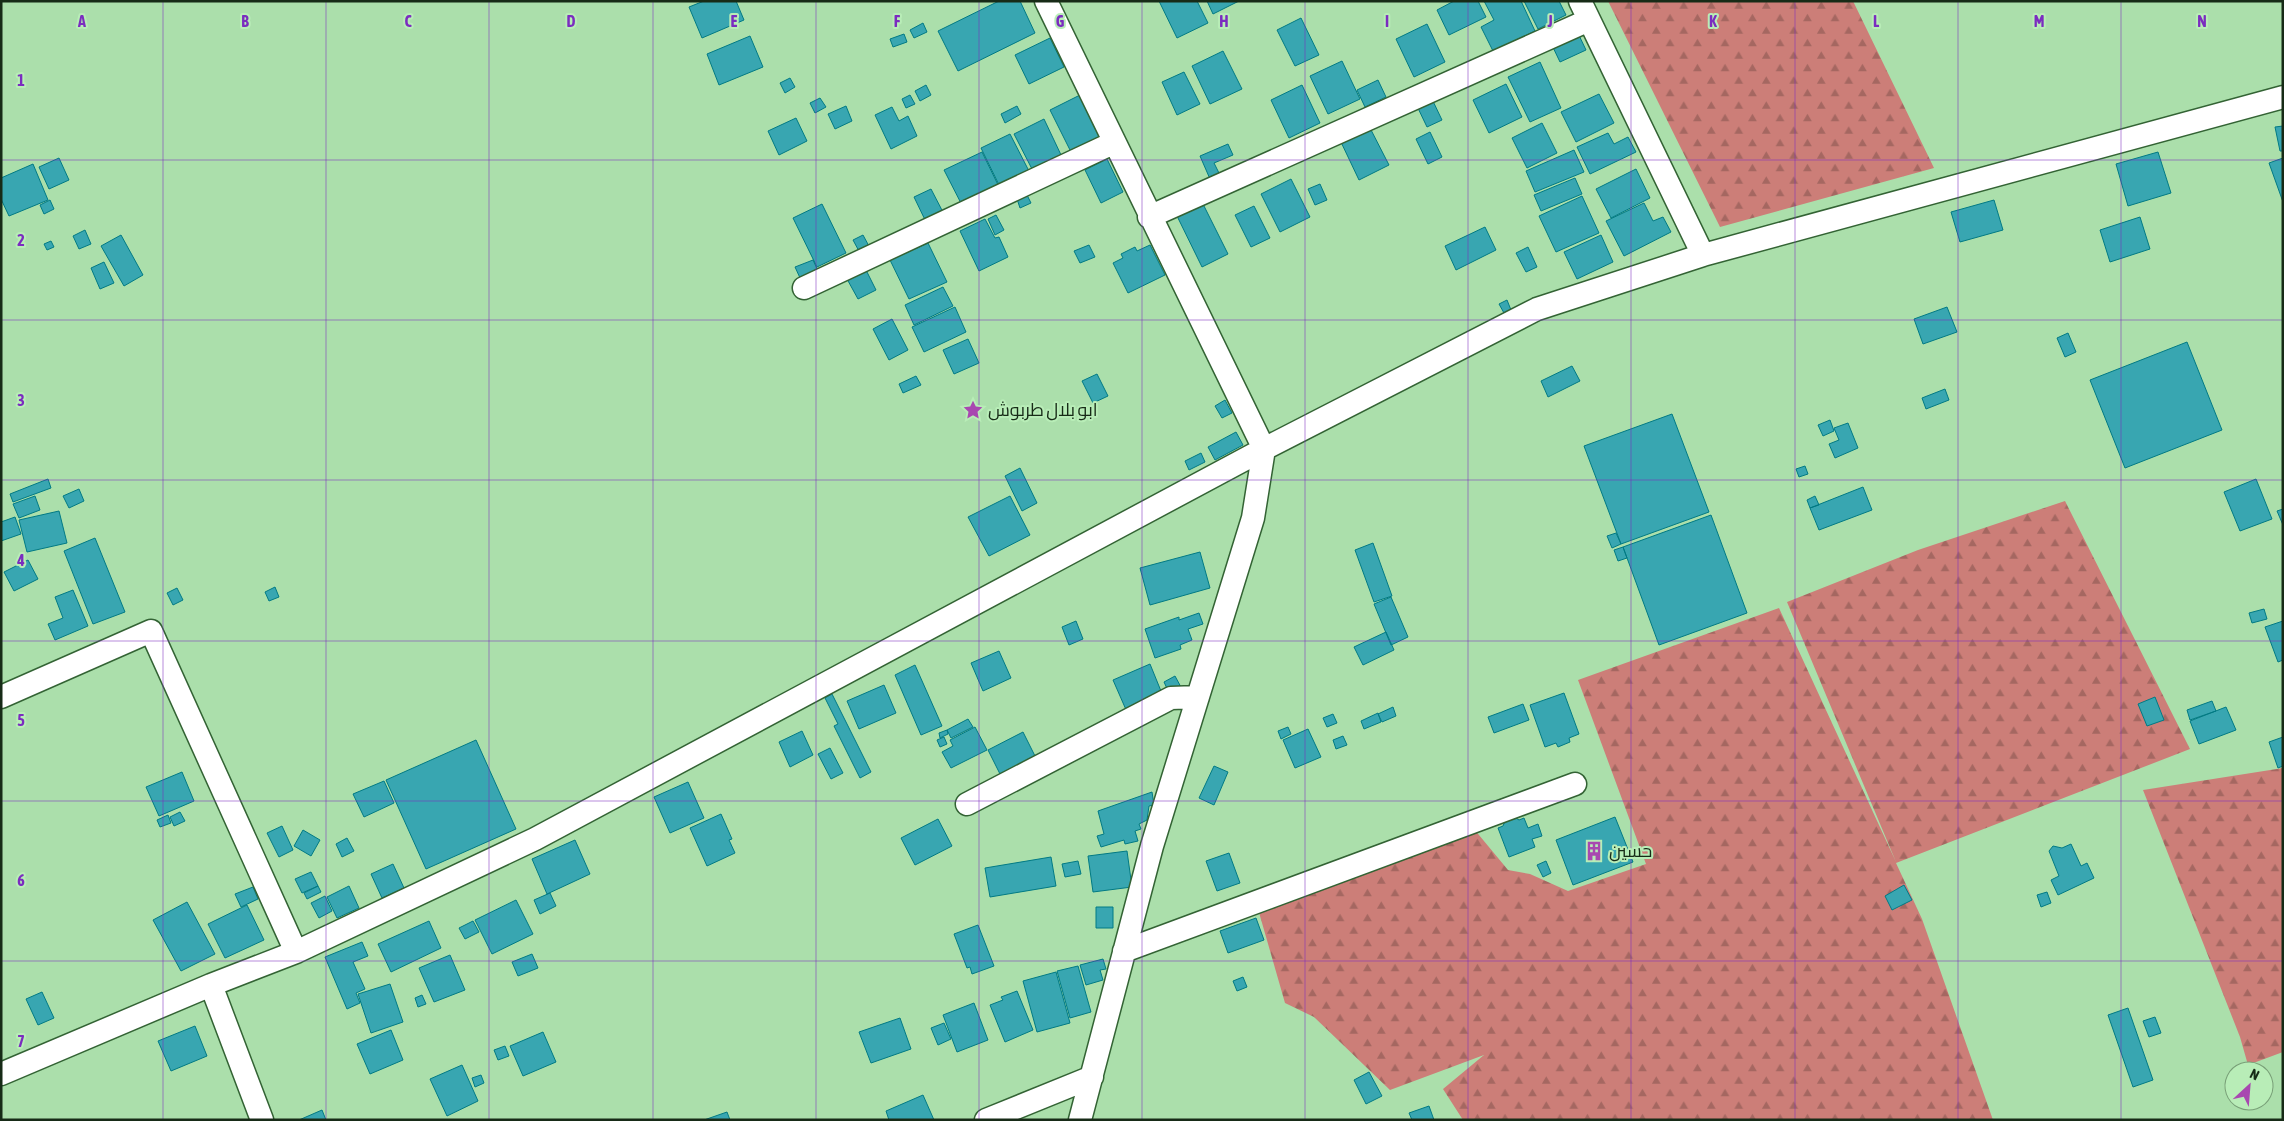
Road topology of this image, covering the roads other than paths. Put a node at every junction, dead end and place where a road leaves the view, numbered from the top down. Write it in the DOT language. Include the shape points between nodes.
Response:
graph roads {
  1 [pos="1046,1"];
  2 [pos="1585,11"];
  3 [pos="2283,97"];
  4 [pos="1113,143"];
  5 [pos="1149,217"];
  6 [pos="1704,255"];
  7 [pos="804,288"];
  8 [pos="1264,449"];
  9 [pos="1,697"];
  10 [pos="1198,697"];
  11 [pos="1575,784"];
  12 [pos="967,804"];
  13 [pos="1124,951"];
  14 [pos="296,952"];
  15 [pos="211,985"];
  16 [pos="1,1074"];
  17 [pos="1092,1077"];
  18 [pos="262,1120"];
  19 [pos="986,1120"];
  20 [pos="1080,1120"];
  1 -- 4 [label="street"];
  2 -- 5 [label="street"];
  2 -- 6 [label="street"];
  3 -- 6 [label="street"];
  4 -- 5 [label="street"];
  4 -- 7 [label="street"];
  5 -- 8 [label="street"];
  6 -- 8 [label="street" via="1537,309"];
  8 -- 10 [label="street" via="1253,518"];
  8 -- 14 [label="street" via="535,838"];
  9 -- 14 [label="street" via="151,631"];
  10 -- 12 [label="street" via="1171,698"];
  10 -- 13 [label="street"];
  11 -- 13 [label="street"];
  13 -- 17 [label="street"];
  14 -- 15 [label="street"];
  15 -- 16 [label="street"];
  15 -- 18 [label="street"];
  17 -- 19 [label="street"];
  17 -- 20 [label="street"];
}
